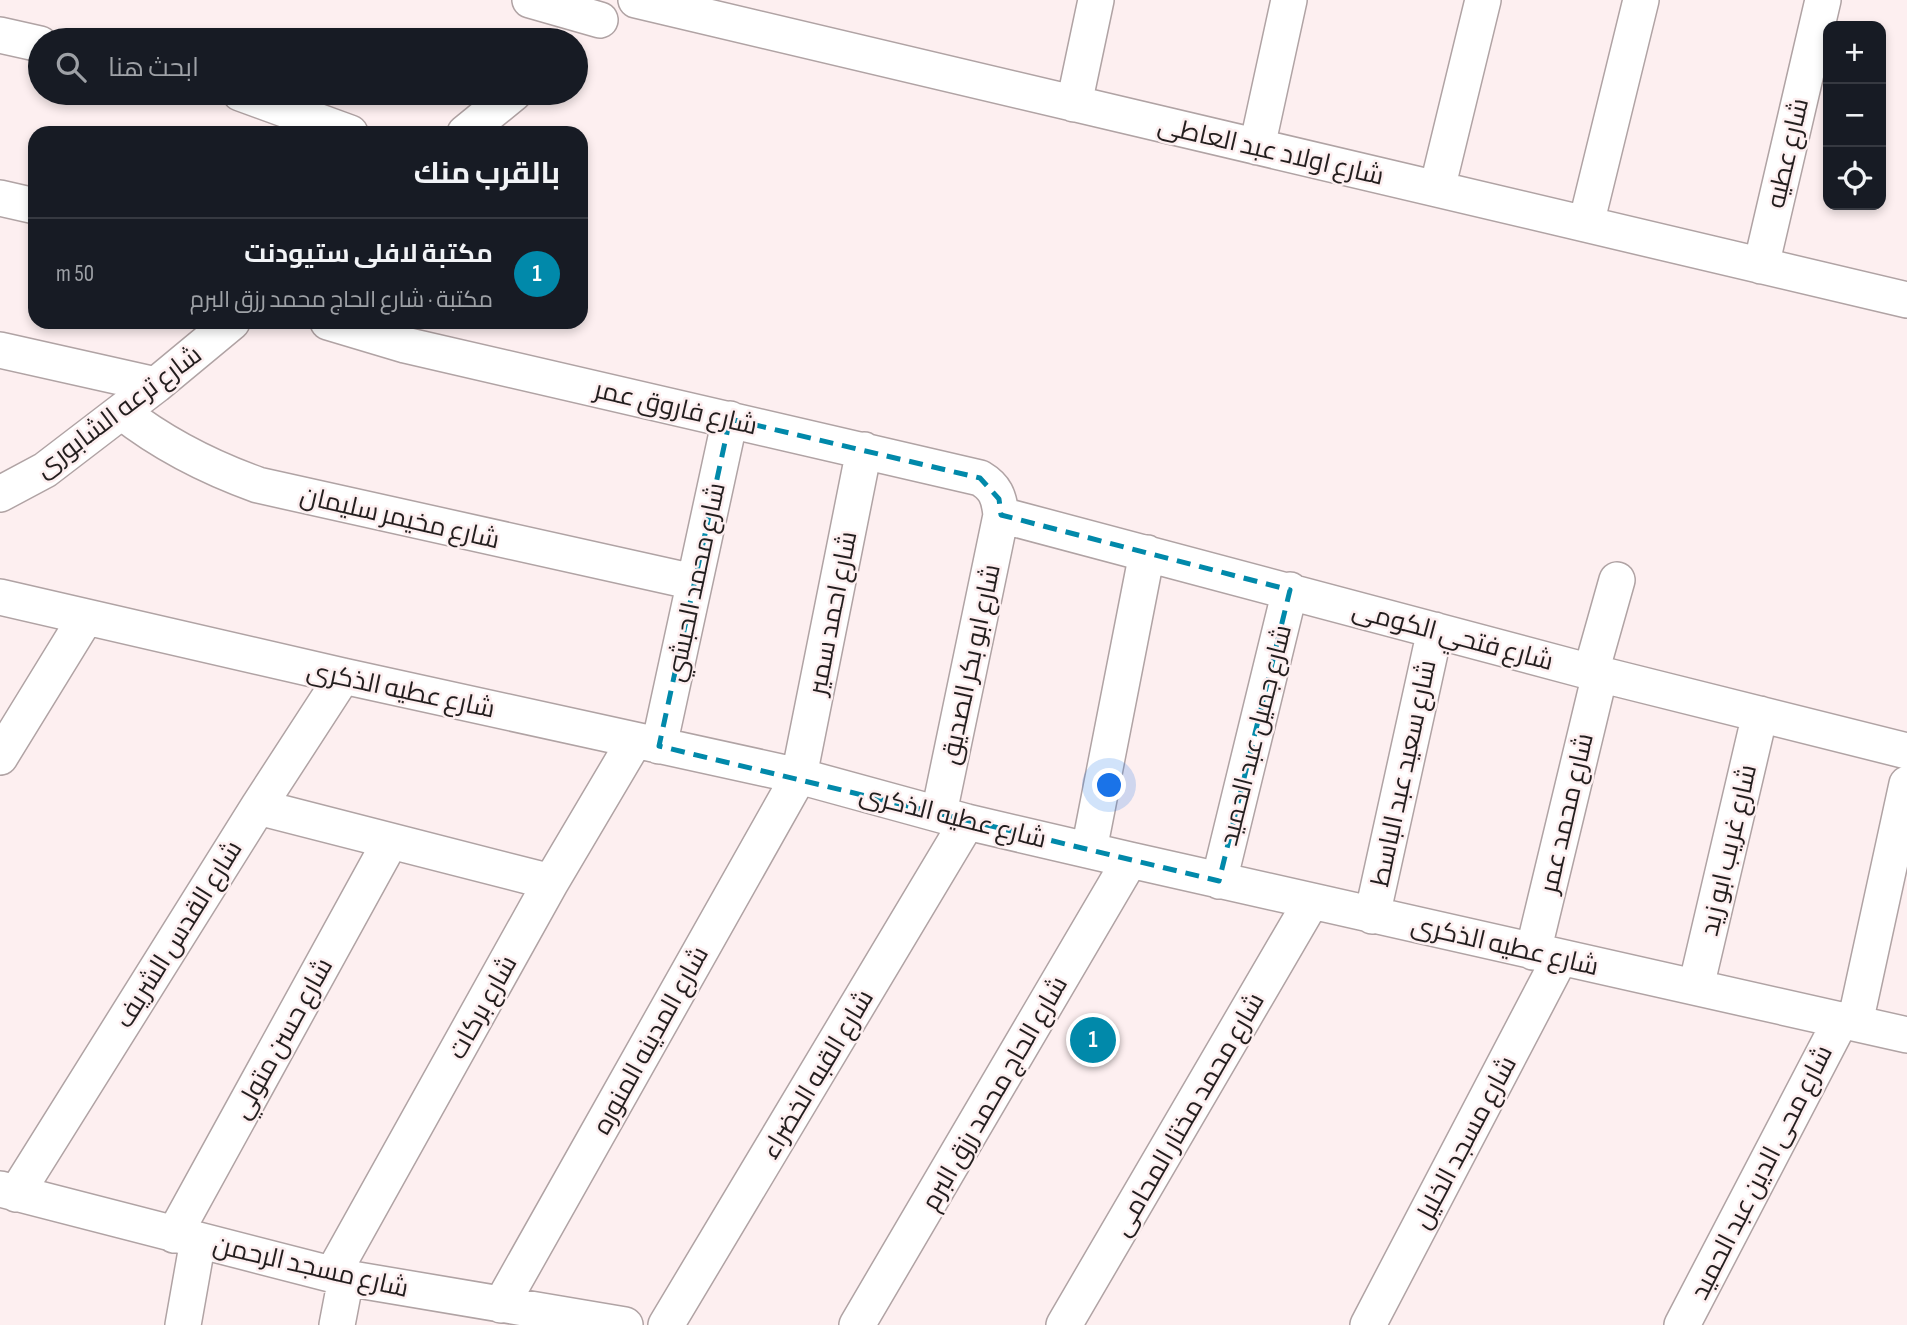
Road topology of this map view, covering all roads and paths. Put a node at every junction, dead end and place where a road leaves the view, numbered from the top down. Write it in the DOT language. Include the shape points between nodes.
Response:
graph roads {
  1 [pos="530,0"];
  2 [pos="636,0"];
  3 [pos="1096,0"];
  4 [pos="1289,0"];
  5 [pos="1483,0"];
  6 [pos="1641,0"];
  7 [pos="1823,0"];
  8 [pos="600,20"];
  9 [pos="0,35"];
  10 [pos="28,41"];
  11 [pos="1073,104"];
  12 [pos="273,105"];
  13 [pos="499,105"];
  14 [pos="331,126"];
  15 [pos="474,126"];
  16 [pos="1257,147"];
  17 [pos="1437,189"];
  18 [pos="0,198"];
  19 [pos="28,204"];
  20 [pos="1586,224"];
  21 [pos="1761,266"];
  22 [pos="1907,300"];
  23 [pos="223,329"];
  24 [pos="351,329"];
  25 [pos="0,350"];
  26 [pos="156,384"];
  27 [pos="122,412"];
  28 [pos="730,419"];
  29 [pos="864,450"];
  30 [pos="0,494"];
  31 [pos="1001,514"];
  32 [pos="1147,553"];
  33 [pos="1617,580"];
  34 [pos="694,582"];
  35 [pos="1290,590"];
  36 [pos="0,597"];
  37 [pos="86,617"];
  38 [pos="1434,630"];
  39 [pos="1595,673"];
  40 [pos="343,676"];
  41 [pos="1760,714"];
  42 [pos="647,743"];
  43 [pos="1907,751"];
  44 [pos="0,757"];
  45 [pos="799,776"];
  46 [pos="1907,784"];
  47 [pos="258,807"];
  48 [pos="953,818"];
  49 [pos="390,842"];
  50 [pos="1088,850"];
  51 [pos="1130,860"];
  52 [pos="1219,881"];
  53 [pos="551,882"];
  54 [pos="1311,902"];
  55 [pos="1372,916"];
  56 [pos="1547,955"];
  57 [pos="1696,987"];
  58 [pos="1848,1021"];
  59 [pos="1907,1035"];
  60 [pos="8,1191"];
  61 [pos="186,1238"];
  62 [pos="339,1276"];
  63 [pos="477,1309"];
  64 [pos="616,1324"];
  65 [pos="183,1325"];
  66 [pos="337,1325"];
  67 [pos="666,1325"];
  68 [pos="857,1325"];
  69 [pos="1064,1325"];
  70 [pos="1368,1325"];
  71 [pos="1682,1325"];
  1 -- 8 [label="street"];
  2 -- 11 [label="street, شارع اولاد عبد العاطى"];
  3 -- 11 [label="street"];
  4 -- 16 [label="street"];
  5 -- 17 [label="street"];
  6 -- 20 [label="street"];
  7 -- 21 [label="street, شارع عطيه"];
  9 -- 10 [label="street"];
  11 -- 16 [label="street, شارع اولاد عبد العاطى"];
  12 -- 14 [label="street"];
  13 -- 15 [label="street"];
  16 -- 17 [label="street, شارع اولاد عبد العاطى"];
  17 -- 20 [label="street, شارع اولاد عبد العاطى"];
  18 -- 19 [label="street"];
  20 -- 21 [label="street, شارع اولاد عبد العاطى"];
  21 -- 22 [label="street, شارع اولاد عبد العاطى"];
  23 -- 26 [label="street, شارع ترعه الشابورى"];
  24 -- 28 [label="street, شارع فاروق عمر"];
  25 -- 26 [label="street"];
  26 -- 27 [label="street, شارع ترعه الشابورى"];
  27 -- 30 [label="street, شارع ترعه الشابورى" via="45,470"];
  27 -- 34 [label="street, شارع مخيمر سليمان" via="178,451 258,485"];
  28 -- 29 [label="street, شارع فاروق عمر"];
  28 -- 34 [label="street, شارع محمد الحبشي"];
  29 -- 31 [label="street, شارع فاروق عمر" via="980,478 993,486"];
  29 -- 45 [label="street, شارع احمد سمير"];
  31 -- 32 [label="street, شارع فتحي الكومى"];
  31 -- 48 [label="street, شارع ابو بكر الصديق"];
  32 -- 35 [label="street, شارع فتحي الكومى"];
  32 -- 50 [label="street"];
  33 -- 39 [label="street, شارع محمد عمر"];
  34 -- 42 [label="street, شارع محمد الحبشي"];
  35 -- 38 [label="street, شارع فتحي الكومى"];
  35 -- 52 [label="street, شارع جميل عبد الحميد"];
  36 -- 37 [label="street, شارع عطيه الذكرى"];
  37 -- 40 [label="street, شارع عطيه الذكرى"];
  37 -- 44 [label="street"];
  38 -- 39 [label="street, شارع فتحي الكومى"];
  38 -- 55 [label="street, شارع سعيد عبد الباسط"];
  39 -- 41 [label="street, شارع فتحي الكومى"];
  39 -- 56 [label="street, شارع محمد عمر"];
  40 -- 42 [label="street, شارع عطيه الذكرى"];
  40 -- 47 [label="street, شارع القدس الشريف"];
  41 -- 43 [label="street, شارع فتحي الكومى"];
  41 -- 57 [label="street, شارع غريب ابو زيد"];
  42 -- 45 [label="street, شارع عطيه الذكرى"];
  42 -- 53 [label="street, شارع بركات"];
  45 -- 48 [label="street, شارع عطيه الذكرى"];
  45 -- 63 [label="street, شارع المدينه المنوره"];
  46 -- 58 [label="street, شارع محى الدين عبد الحميد"];
  47 -- 49 [label="street"];
  47 -- 60 [label="street, شارع القدس الشريف"];
  48 -- 50 [label="street, شارع عطيه الذكرى"];
  48 -- 67 [label="street, شارع القبه الخضراء"];
  49 -- 53 [label="street"];
  49 -- 61 [label="street, شارع حسن متولي"];
  50 -- 51 [label="street, شارع عطيه الذكرى"];
  51 -- 52 [label="street, شارع عطيه الذكرى"];
  51 -- 68 [label="street, شارع الحاج محمد رزق البرم"];
  52 -- 54 [label="street, شارع عطيه الذكرى"];
  53 -- 62 [label="street, شارع بركات"];
  54 -- 55 [label="street, شارع عطيه الذكرى"];
  54 -- 69 [label="street, شارع محمد مختار المحامى"];
  55 -- 56 [label="street, شارع عطيه الذكرى"];
  56 -- 57 [label="street, شارع عطيه الذكرى"];
  56 -- 70 [label="street, شارع مسجد الخليل"];
  57 -- 58 [label="street, شارع عطيه الذكرى"];
  58 -- 59 [label="street, شارع عطيه الذكرى"];
  58 -- 71 [label="street, شارع محى الدين عبد الحميد"];
  60 -- 61 [label="street, شارع مسجد الرحمن"];
  61 -- 62 [label="street, شارع مسجد الرحمن"];
  61 -- 65 [label="street, شارع حسن متولي"];
  62 -- 63 [label="street, شارع مسجد الرحمن"];
  62 -- 66 [label="street, شارع بركات"];
  63 -- 64 [label="street, شارع مسجد الرحمن"];
}
